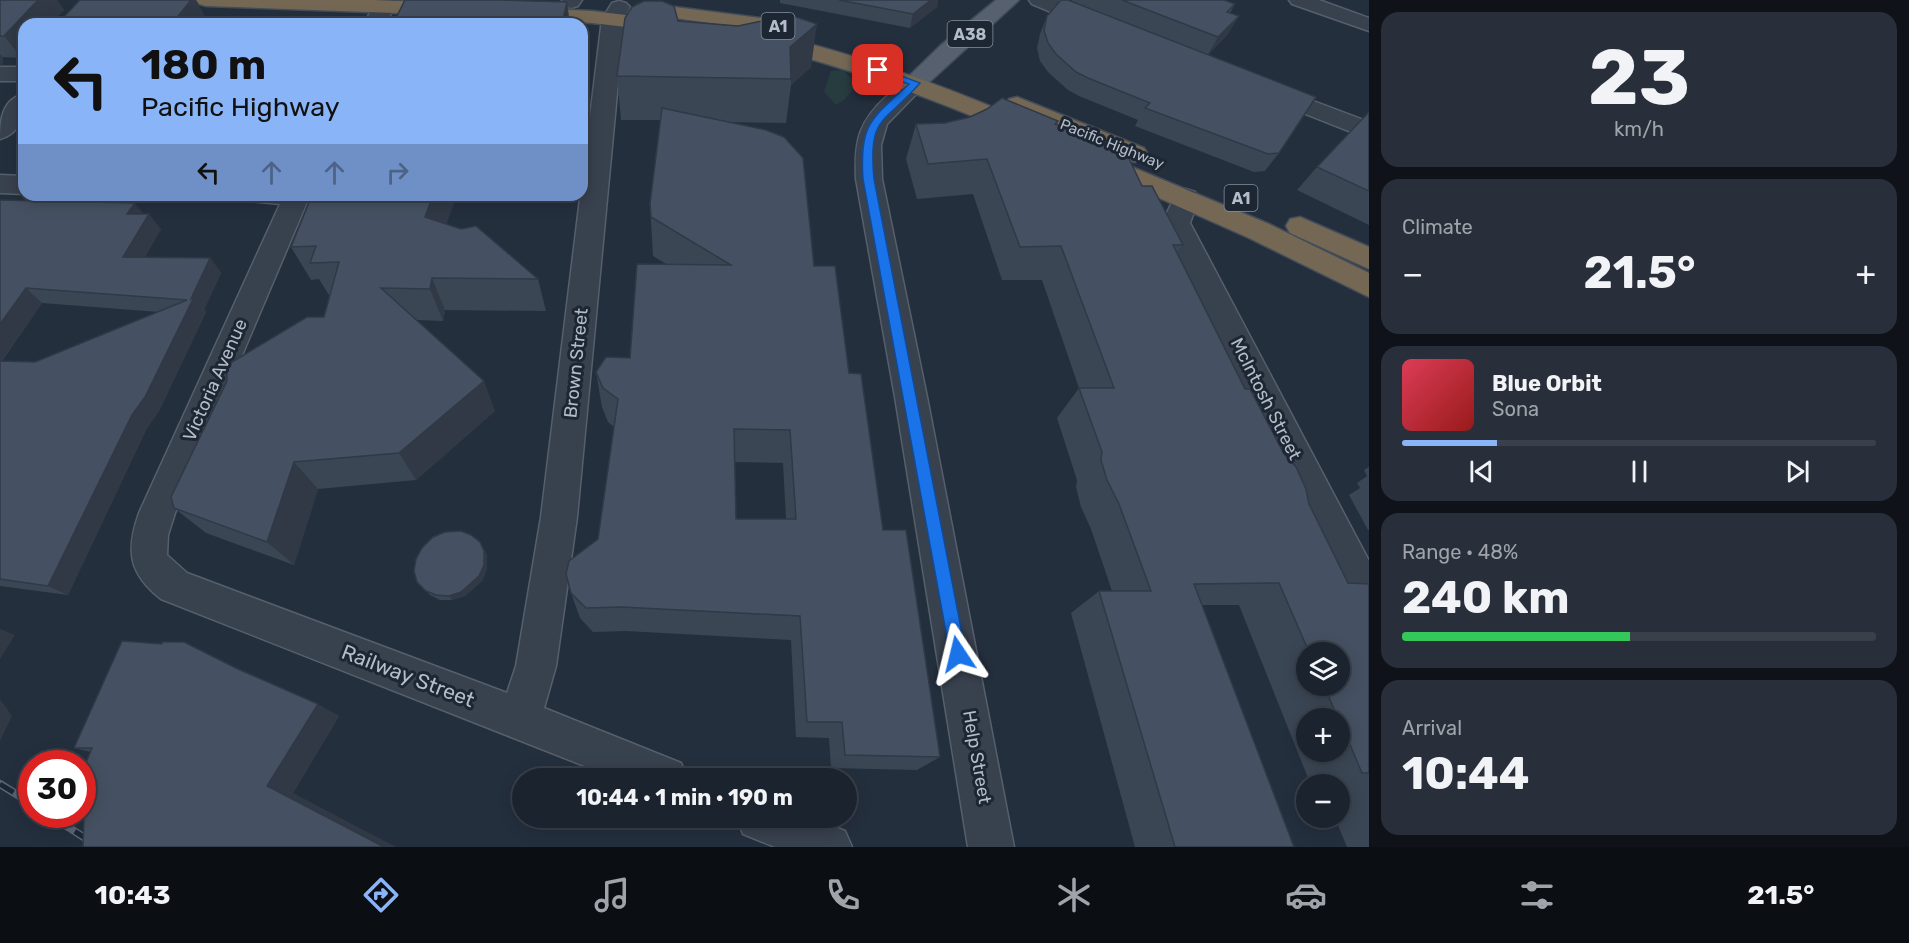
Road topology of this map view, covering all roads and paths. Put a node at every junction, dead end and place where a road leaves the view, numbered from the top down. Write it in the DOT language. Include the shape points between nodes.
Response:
graph roads {
  1 [pos="206,0"];
  2 [pos="529,0"];
  3 [pos="1009,0"];
  4 [pos="1039,0"];
  5 [pos="1299,0"];
  6 [pos="571,1"];
  7 [pos="1067,4"];
  8 [pos="382,10"];
  9 [pos="468,10"];
  10 [pos="501,12"];
  11 [pos="616,13"];
  12 [pos="1369,26"];
  13 [pos="1114,30"];
  14 [pos="0,74"];
  15 [pos="18,74"];
  16 [pos="923,76"];
  17 [pos="1253,85"];
  18 [pos="18,108"];
  19 [pos="0,131"];
  20 [pos="1369,131"];
  21 [pos="0,184"];
  22 [pos="18,185"];
  23 [pos="1186,198"];
  24 [pos="295,201"];
  25 [pos="1369,260"];
  26 [pos="1369,286"];
  27 [pos="153,568"];
  28 [pos="1369,599"];
  29 [pos="520,719"];
  30 [pos="641,768"];
  31 [pos="783,828"];
  32 [pos="829,847"];
  33 [pos="991,847"];
  1 -- 8 [label="highway"];
  2 -- 6 [label="highway, Pacific Highway / A1"];
  3 -- 16 [label="main road, A38"];
  4 -- 7 [label="street"];
  5 -- 12 [label="street"];
  6 -- 11 [label="highway, Pacific Highway / A1"];
  7 -- 13 [label="street"];
  8 -- 9 [label="highway"];
  10 -- 11 [label="highway, Pacific Highway / A1"];
  11 -- 16 [label="highway, Pacific Highway / A1" via="786,44"];
  11 -- 29 [label="street, Brown Street" via="559,517 536,666"];
  14 -- 15 [label="street"];
  16 -- 23 [label="highway, Pacific Highway / A1"];
  16 -- 25 [label="highway, Pacific Highway / A1" via="1219,188"];
  16 -- 33 [label="street, Help Street" via="876,119 867,143 869,179"];
  17 -- 20 [label="street"];
  18 -- 19 [label="street"];
  21 -- 22 [label="street"];
  23 -- 26 [label="highway, Pacific Highway / A1"];
  23 -- 28 [label="street, McIntosh Street" via="1176,223"];
  24 -- 27 [label="street, Victoria Avenue" via="157,513 148,538"];
  27 -- 29 [label="street, Railway Street" via="174,586"];
  29 -- 30 [label="street, Railway Street"];
  31 -- 32 [label="street"];
}
